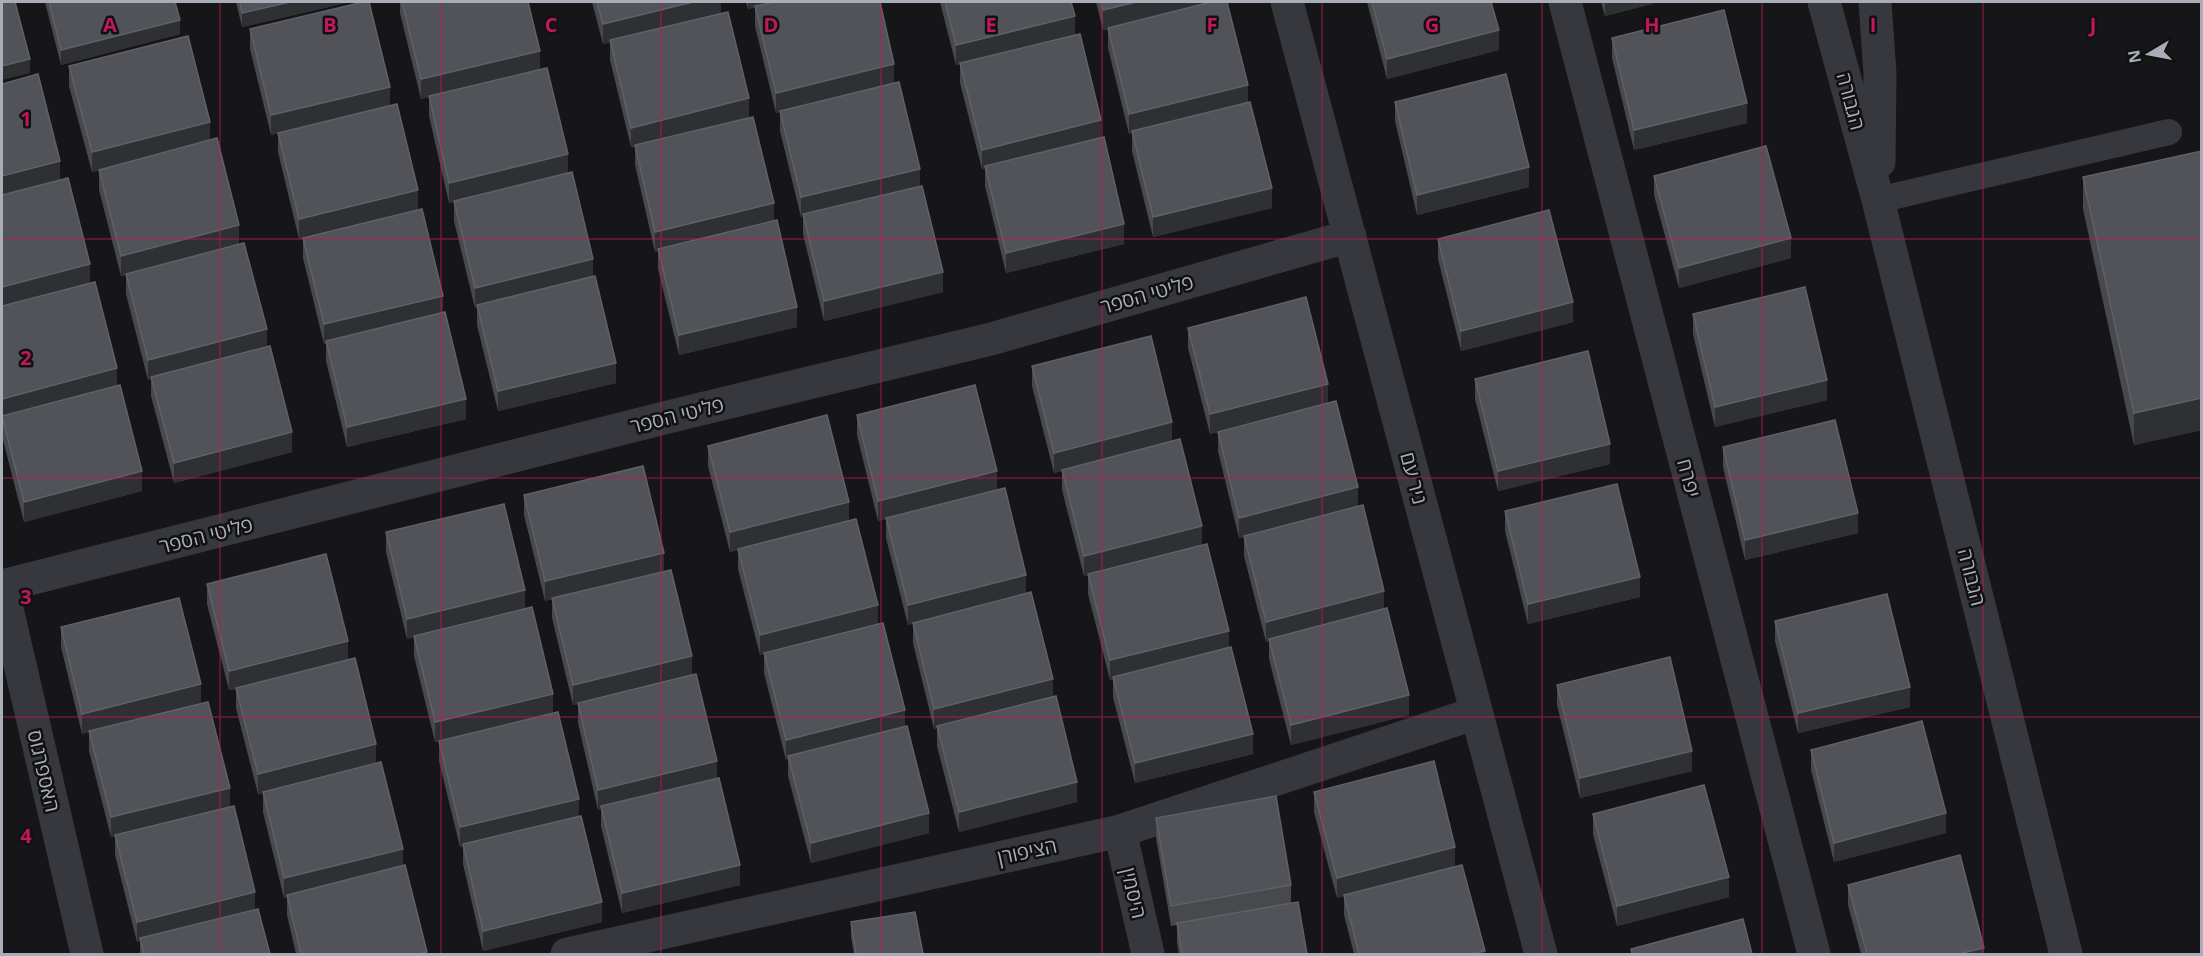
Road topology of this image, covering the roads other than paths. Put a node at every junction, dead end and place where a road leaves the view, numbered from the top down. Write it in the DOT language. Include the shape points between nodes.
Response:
graph roads {
  1 [pos="1287,2"];
  2 [pos="1565,2"];
  3 [pos="1824,2"];
  4 [pos="1875,2"];
  5 [pos="2169,132"];
  6 [pos="1878,200"];
  7 [pos="1350,236"];
  8 [pos="2,586"];
  9 [pos="1476,713"];
  10 [pos="1120,831"];
  11 [pos="87,954"];
  12 [pos="567,954"];
  13 [pos="1148,954"];
  14 [pos="1541,954"];
  15 [pos="1814,954"];
  16 [pos="2066,954"];
  1 -- 7 [label="street, ניר עם"];
  2 -- 15 [label="street, יפרח"];
  3 -- 6 [label="street, הגבורה"];
  4 -- 6 [label="street, הגבורה" via="1880,74"];
  5 -- 6 [label="lane"];
  6 -- 16 [label="street, הגבורה"];
  7 -- 8 [label="street, פליטי הספר" via="991,339"];
  7 -- 9 [label="street, ניר עם"];
  8 -- 11 [label="street, האספרגוס"];
  9 -- 10 [label="street, הציפורן"];
  9 -- 14 [label="street, ניר עם"];
  10 -- 12 [label="street, הציפורן"];
  10 -- 13 [label="street, היסמין"];
}
